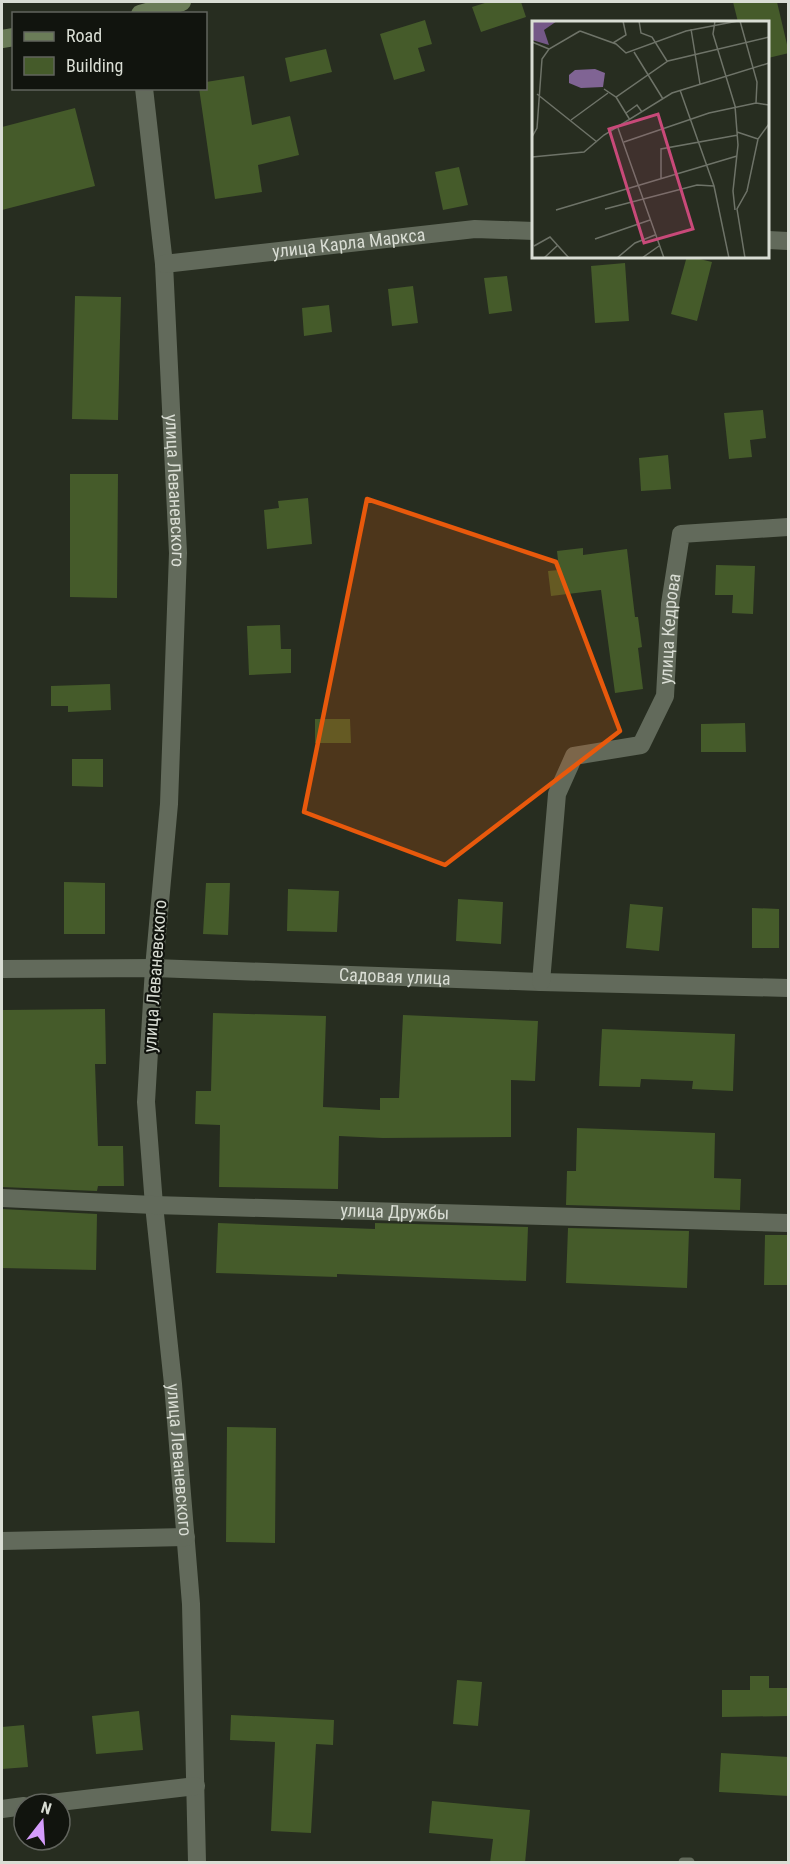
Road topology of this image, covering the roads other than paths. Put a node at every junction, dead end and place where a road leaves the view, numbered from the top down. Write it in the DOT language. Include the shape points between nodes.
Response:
graph roads {
  1 [pos="182,2"];
  2 [pos="147,12"];
  3 [pos="144,90"];
  4 [pos="532,231"];
  5 [pos="769,240"];
  6 [pos="789,241"];
  7 [pos="164,264"];
  8 [pos="789,527"];
  9 [pos="154,968"];
  10 [pos="2,969"];
  11 [pos="541,982"];
  12 [pos="789,988"];
  13 [pos="2,1198"];
  14 [pos="154,1205"];
  15 [pos="789,1223"];
  16 [pos="186,1537"];
  17 [pos="2,1541"];
  18 [pos="196,1786"];
  19 [pos="72,1800"];
  20 [pos="197,1863"];
  21 [pos="682,1863"];
  22 [pos="690,1863"];
  1 -- 2 [label="street"];
  3 -- 7 [label="street, улица Леваневского"];
  4 -- 7 [label="street, улица Карла Маркса" via="475,229"];
  5 -- 6 [label="street"];
  7 -- 9 [label="street, улица Леваневского" via="178,553 169,804"];
  8 -- 11 [label="street, улица Кедрова" via="681,534 670,604 665,696 641,745 574,756 557,794"];
  9 -- 10 [label="street, Садовая улица"];
  9 -- 11 [label="street, Садовая улица"];
  9 -- 14 [label="street, улица Леваневского" via="146,1102"];
  11 -- 12 [label="street, Садовая улица"];
  13 -- 14 [label="street, улица Дружбы"];
  14 -- 15 [label="street, улица Дружбы"];
  14 -- 16 [label="street, улица Леваневского"];
  16 -- 17 [label="street"];
  16 -- 18 [label="street, улица Леваневского"];
  18 -- 19 [label="street"];
  18 -- 20 [label="street, улица Леваневского"];
  21 -- 22 [label="lane"];
}
